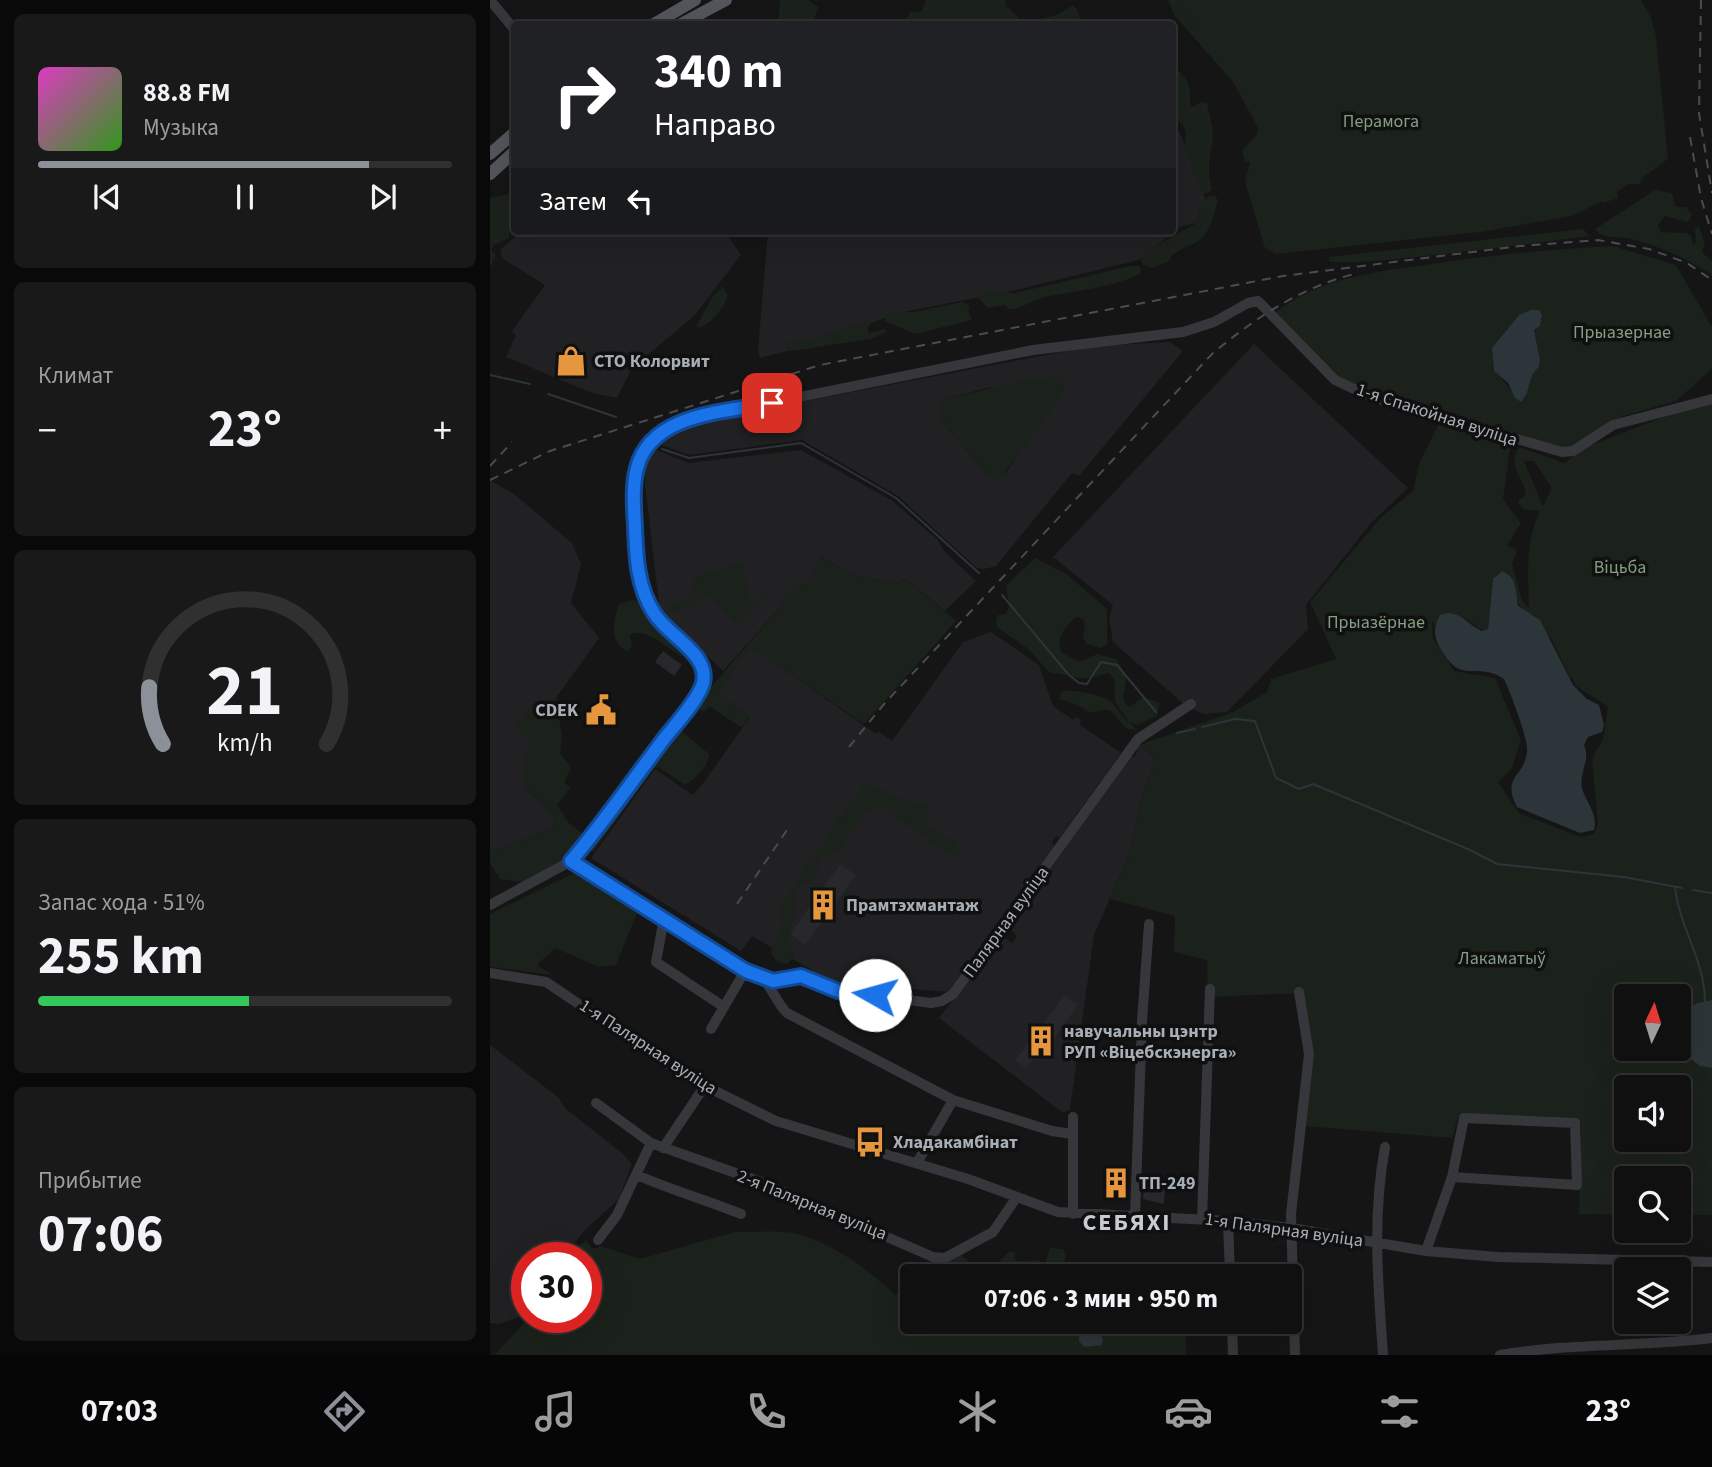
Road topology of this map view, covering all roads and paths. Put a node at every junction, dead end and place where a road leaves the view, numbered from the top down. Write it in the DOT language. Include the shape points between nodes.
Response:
graph roads {
  1 [pos="490,0"];
  2 [pos="695,0"];
  3 [pos="726,0"];
  4 [pos="659,21"];
  5 [pos="687,21"];
  6 [pos="511,25"];
  7 [pos="511,136"];
  8 [pos="490,154"];
  9 [pos="511,155"];
  10 [pos="490,174"];
  11 [pos="1712,399"];
  12 [pos="1191,704"];
  13 [pos="571,861"];
  14 [pos="490,905"];
  15 [pos="660,916"];
  16 [pos="1149,924"];
  17 [pos="746,971"];
  18 [pos="490,973"];
  19 [pos="761,978"];
  20 [pos="1210,989"];
  21 [pos="1298,992"];
  22 [pos="724,1007"];
  23 [pos="711,1029"];
  24 [pos="704,1087"];
  25 [pos="953,1100"];
  26 [pos="596,1102"];
  27 [pos="1073,1117"];
  28 [pos="1072,1134"];
  29 [pos="651,1143"];
  30 [pos="1385,1147"];
  31 [pos="663,1148"];
  32 [pos="917,1163"];
  33 [pos="637,1175"];
  34 [pos="1452,1177"];
  35 [pos="1016,1198"];
  36 [pos="741,1214"];
  37 [pos="1073,1214"];
  38 [pos="1135,1216"];
  39 [pos="1202,1219"];
  40 [pos="1227,1221"];
  41 [pos="1291,1228"];
  42 [pos="598,1240"];
  43 [pos="1375,1242"];
  44 [pos="1426,1251"];
  45 [pos="1712,1262"];
  46 [pos="1229,1264"];
  47 [pos="1232,1334"];
  48 [pos="1712,1338"];
  49 [pos="1233,1355"];
  50 [pos="1295,1355"];
  51 [pos="1383,1355"];
  52 [pos="1500,1355"];
  1 -- 6 [label="street"];
  2 -- 4 [label="main road"];
  3 -- 5 [label="main road"];
  7 -- 8 [label="main road"];
  9 -- 10 [label="main road"];
  11 -- 13 [label="street, 1-я Спакойная вуліца" via="1614,425 1573,451 1544,448 1371,397 1335,380 1258,301 1183,332 1033,351 695,418 665,429 644,452 634,479 639,573 654,614 699,658 703,684"];
  12 -- 19 [label="street, Палярная вуліца" via="1138,738 948,998 931,1003 838,991 801,976 773,981"];
  13 -- 14 [label="street"];
  13 -- 15 [label="street, Палярная вуліца"];
  15 -- 17 [label="street, Палярная вуліца"];
  15 -- 22 [label="street" via="663,924 656,962"];
  16 -- 38 [label="street"];
  17 -- 19 [label="street, Палярная вуліца"];
  17 -- 22 [label="street"];
  18 -- 24 [label="street, 1-я Палярная вуліца" via="546,982"];
  19 -- 25 [label="street" via="778,1004 793,1016"];
  20 -- 39 [label="street"];
  21 -- 41 [label="street" via="1308,1065"];
  22 -- 23 [label="street"];
  24 -- 31 [label="street"];
  24 -- 32 [label="street, 1-я Палярная вуліца" via="776,1121"];
  25 -- 28 [label="street"];
  25 -- 32 [label="street"];
  26 -- 29 [label="street, 2-я Палярная вуліца"];
  27 -- 28 [label="street"];
  28 -- 37 [label="street"];
  29 -- 31 [label="street, 2-я Палярная вуліца"];
  29 -- 33 [label="street"];
  30 -- 43 [label="street" via="1377,1188"];
  31 -- 35 [label="street, 2-я Палярная вуліца" via="773,1187 933,1257 946,1258 993,1232"];
  32 -- 35 [label="street, 1-я Палярная вуліца"];
  33 -- 36 [label="street"];
  33 -- 42 [label="street"];
  34 -- 34 [label="street" via="1464,1118 1575,1123 1577,1185"];
  34 -- 44 [label="street"];
  35 -- 37 [label="street, 1-я Палярная вуліца"];
  37 -- 38 [label="street, 1-я Палярная вуліца"];
  38 -- 39 [label="street, 1-я Палярная вуліца"];
  39 -- 40 [label="street, 1-я Палярная вуліца"];
  40 -- 41 [label="street, 1-я Палярная вуліца"];
  40 -- 46 [label="street"];
  41 -- 43 [label="street, 1-я Палярная вуліца"];
  41 -- 50 [label="street"];
  43 -- 44 [label="street, 1-я Палярная вуліца"];
  43 -- 51 [label="street"];
  44 -- 45 [label="street, 1-я Палярная вуліца"];
  47 -- 49 [label="street"];
  48 -- 52 [label="street" via="1556,1346"];
}
